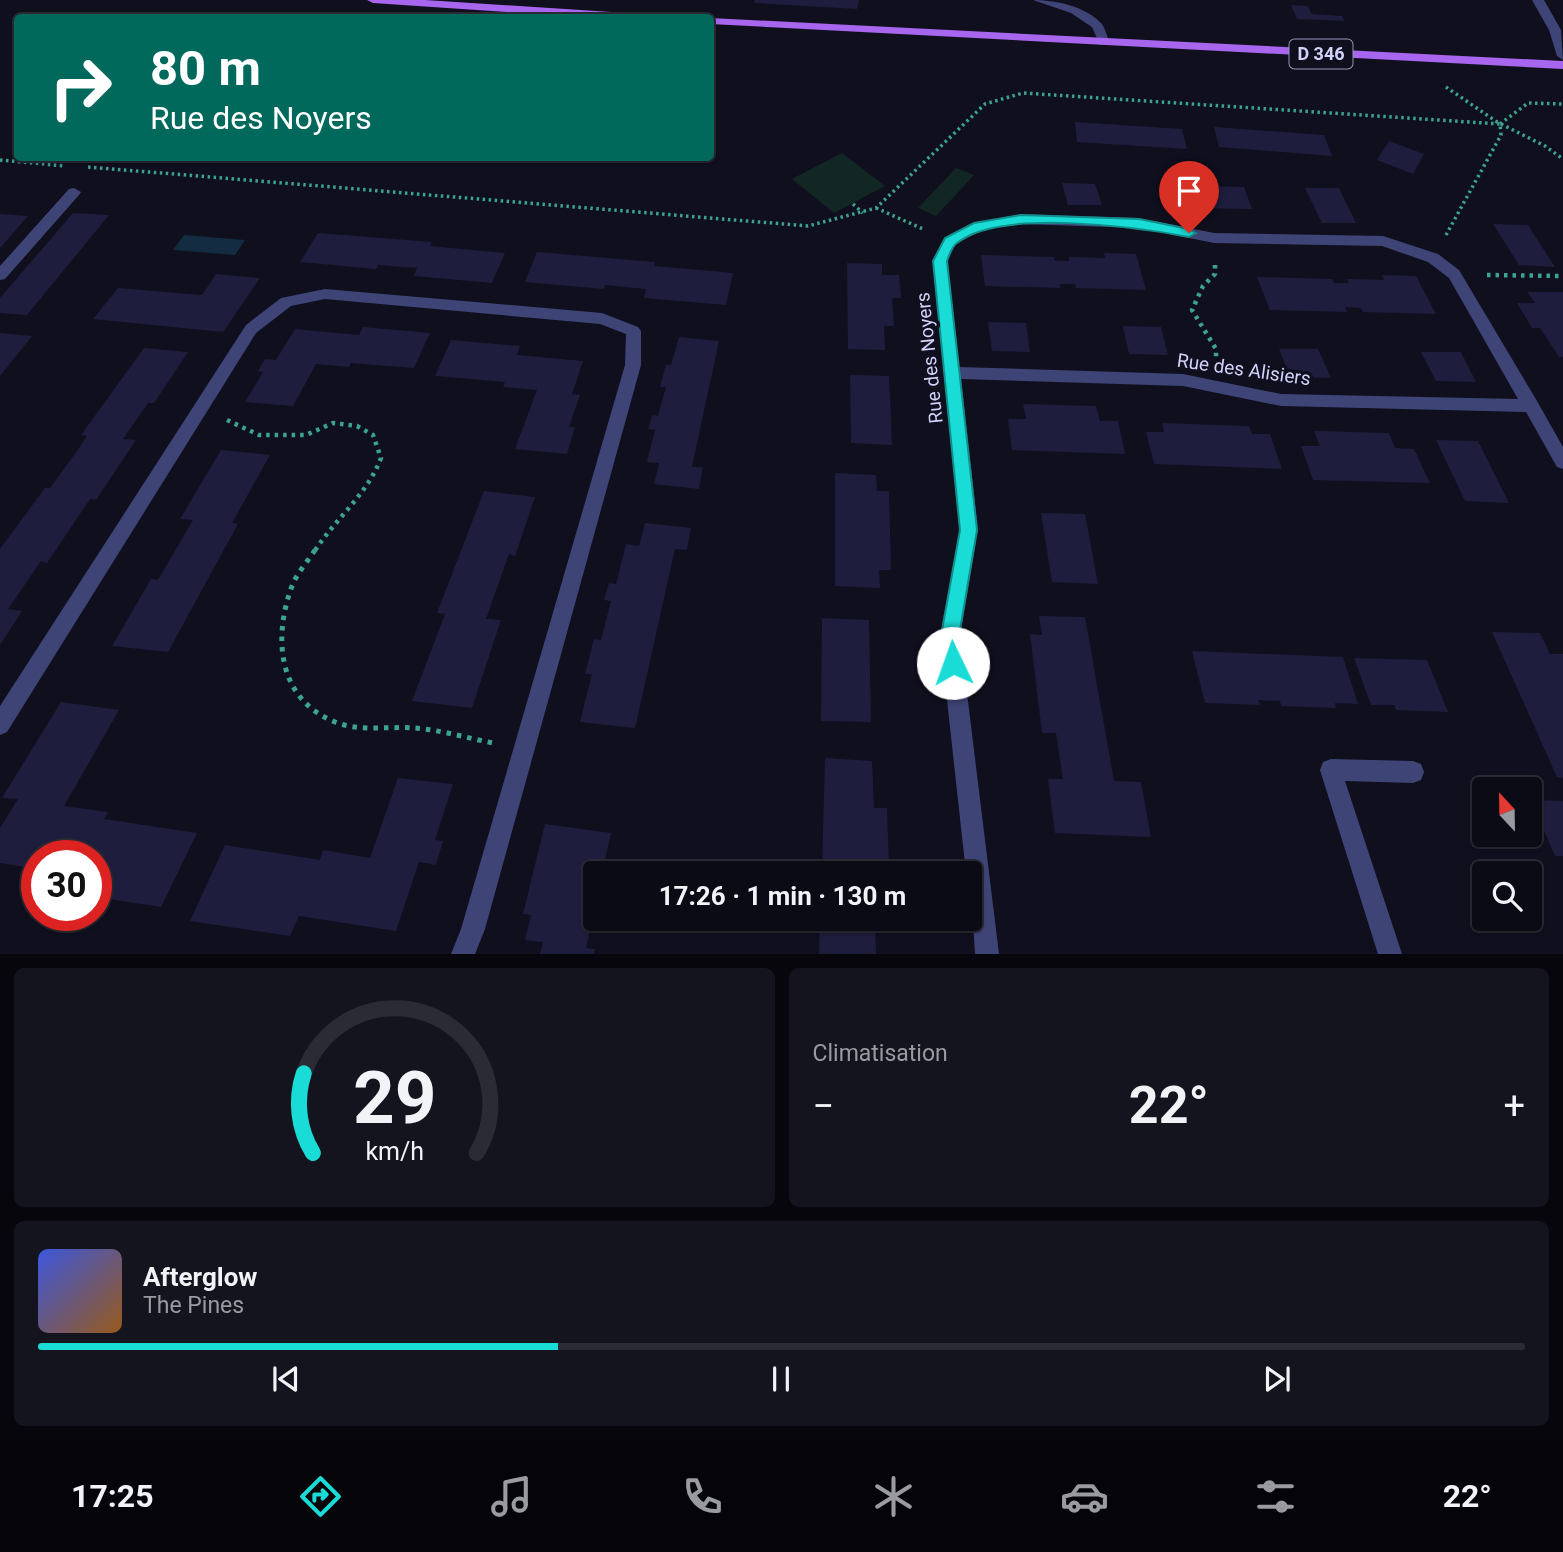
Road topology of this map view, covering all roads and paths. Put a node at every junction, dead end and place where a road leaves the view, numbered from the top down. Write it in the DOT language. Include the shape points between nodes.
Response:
graph roads {
  1 [pos="373,0"];
  2 [pos="1039,0"];
  3 [pos="1538,0"];
  4 [pos="594,14"];
  5 [pos="714,21"];
  6 [pos="1104,43"];
  7 [pos="1563,56"];
  8 [pos="1424,59"];
  9 [pos="1563,65"];
  10 [pos="1563,104"];
  11 [pos="1500,124"];
  12 [pos="1563,159"];
  13 [pos="0,160"];
  14 [pos="70,166"];
  15 [pos="84,167"];
  16 [pos="74,192"];
  17 [pos="853,204"];
  18 [pos="876,208"];
  19 [pos="863,214"];
  20 [pos="1214,238"];
  21 [pos="950,241"];
  22 [pos="1433,258"];
  23 [pos="1454,274"];
  24 [pos="0,275"];
  25 [pos="1563,276"];
  26 [pos="952,373"];
  27 [pos="1217,386"];
  28 [pos="1531,406"];
  29 [pos="201,408"];
  30 [pos="1563,463"];
  31 [pos="0,725"];
  32 [pos="525,750"];
  33 [pos="1413,772"];
  34 [pos="463,954"];
  35 [pos="986,954"];
  36 [pos="1390,954"];
  1 -- 4 [label="main road"];
  2 -- 6 [label="street" via="1075,11 1097,26"];
  3 -- 7 [label="street"];
  5 -- 6 [label="main road, D 346"];
  6 -- 8 [label="main road, D 346"];
  8 -- 9 [label="main road, D 346"];
  8 -- 11 [label="path" via="1447,88"];
  10 -- 11 [label="path" via="1528,103"];
  11 -- 12 [label="path"];
  11 -- 18 [label="path" via="1023,93 985,104"];
  11 -- 22 [label="path" via="1501,135"];
  13 -- 14 [label="path"];
  15 -- 19 [label="path" via="808,226"];
  16 -- 24 [label="street"];
  17 -- 19 [label="path"];
  18 -- 19 [label="path"];
  18 -- 21 [label="path"];
  20 -- 21 [label="street" via="1139,223 1021,219 979,226"];
  20 -- 22 [label="street" via="1383,241"];
  20 -- 27 [label="path" via="1215,274 1203,286 1192,310 1216,349"];
  21 -- 26 [label="street, Rue des Noyers" via="940,261"];
  22 -- 23 [label="street"];
  23 -- 25 [label="path"];
  23 -- 28 [label="street"];
  26 -- 27 [label="street, Rue des Alisiers" via="1183,380"];
  26 -- 35 [label="street, Rue des Noyers" via="969,530 950,636"];
  27 -- 28 [label="street, Rue des Alisiers" via="1281,400"];
  28 -- 30 [label="street"];
  29 -- 31 [label="street"];
  29 -- 32 [label="path" via="259,435 279,438 306,435 333,424 357,426 373,435 381,458 372,481 325,535 293,584 281,629 283,665 301,700 335,722 415,728"];
  29 -- 32 [label="street" via="251,329 286,302 307,296 602,319 633,331 633,365"];
  32 -- 34 [label="street"];
  33 -- 36 [label="street" via="1331,770"];
}
